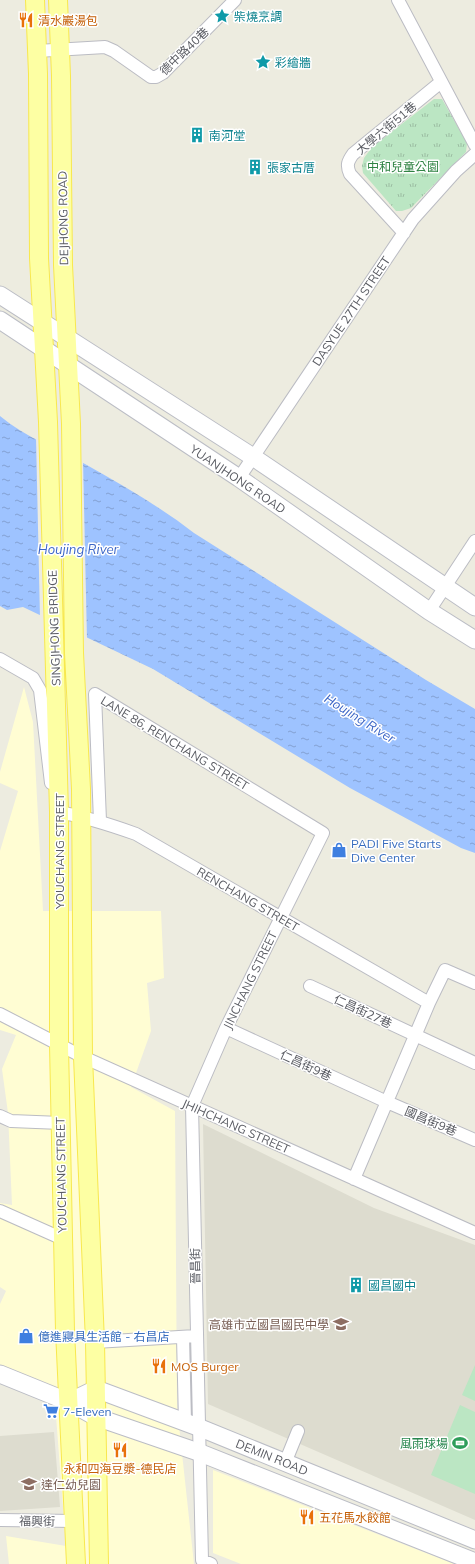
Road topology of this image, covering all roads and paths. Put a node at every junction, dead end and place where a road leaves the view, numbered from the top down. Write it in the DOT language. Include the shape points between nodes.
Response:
graph roads {
  1 [pos="35,0"];
  2 [pos="58,0"];
  3 [pos="235,0"];
  4 [pos="398,0"];
  5 [pos="60,50"];
  6 [pos="37,51"];
  7 [pos="441,82"];
  8 [pos="475,145"];
  9 [pos="475,154"];
  10 [pos="404,233"];
  11 [pos="0,295"];
  12 [pos="0,320"];
  13 [pos="42,321"];
  14 [pos="68,337"];
  15 [pos="43,348"];
  16 [pos="68,364"];
  17 [pos="48,422"];
  18 [pos="70,435"];
  19 [pos="253,457"];
  20 [pos="239,478"];
  21 [pos="475,541"];
  22 [pos="444,587"];
  23 [pos="475,608"];
  24 [pos="429,610"];
  25 [pos="475,640"];
  26 [pos="0,661"];
  27 [pos="59,786"];
  28 [pos="81,789"];
  29 [pos="59,812"];
  30 [pos="80,816"];
  31 [pos="100,821"];
  32 [pos="323,833"];
  33 [pos="281,918"];
  34 [pos="475,982"];
  35 [pos="310,986"];
  36 [pos="430,1003"];
  37 [pos="0,1014"];
  38 [pos="226,1028"];
  39 [pos="416,1036"];
  40 [pos="59,1045"];
  41 [pos="83,1057"];
  42 [pos="475,1063"];
  43 [pos="387,1102"];
  44 [pos="192,1106"];
  45 [pos="0,1116"];
  46 [pos="60,1123"];
  47 [pos="475,1140"];
  48 [pos="354,1179"];
  49 [pos="0,1211"];
  50 [pos="475,1233"];
  51 [pos="62,1239"];
  52 [pos="196,1336"];
  53 [pos="183,1337"];
  54 [pos="95,1342"];
  55 [pos="0,1374"];
  56 [pos="96,1389"];
  57 [pos="68,1402"];
  58 [pos="96,1417"];
  59 [pos="191,1424"];
  60 [pos="298,1431"];
  61 [pos="198,1452"];
  62 [pos="285,1463"];
  63 [pos="0,1520"];
  64 [pos="75,1521"];
  65 [pos="475,1540"];
  66 [pos="475,1562"];
  67 [pos="76,1564"];
  68 [pos="99,1564"];
  69 [pos="211,1564"];
  1 -- 6 [label="main road, DEJHONG ROAD"];
  2 -- 5 [label="main road, DEJHONG ROAD"];
  3 -- 5 [label="street, 德中路40巷" via="163,73 156,77 151,77 105,47"];
  4 -- 7 [label="street"];
  5 -- 6 [label="street, 德中路40巷"];
  5 -- 14 [label="main road, DEJHONG ROAD" via="63,265"];
  6 -- 13 [label="main road, DEJHONG ROAD"];
  7 -- 8 [label="street"];
  7 -- 10 [label="street, 大學六街51巷" via="353,154 347,168"];
  9 -- 10 [label="street, DASYUE 27TH STREET" via="413,219"];
  10 -- 19 [label="street, DASYUE 27TH STREET"];
  11 -- 13 [label="street"];
  12 -- 15 [label="street, YUANJHONG ROAD"];
  13 -- 14 [label="street"];
  13 -- 15 [label="main road, DEJHONG ROAD"];
  14 -- 16 [label="main road, DEJHONG ROAD"];
  14 -- 19 [label="street"];
  15 -- 16 [label="street, YUANJHONG ROAD"];
  15 -- 17 [label="main road, DEJHONG ROAD"];
  16 -- 18 [label="main road, DEJHONG ROAD"];
  16 -- 20 [label="street, YUANJHONG ROAD"];
  17 -- 27 [label="main road, SINGJHONG BRIDGE"];
  18 -- 28 [label="main road, SINGJHONG BRIDGE" via="74,653"];
  19 -- 20 [label="street, DASYUE 27TH STREET"];
  19 -- 22 [label="street"];
  20 -- 24 [label="street, YUANJHONG ROAD"];
  21 -- 22 [label="street"];
  22 -- 23 [label="street"];
  22 -- 24 [label="street"];
  24 -- 25 [label="street, YUANJHONG ROAD"];
  26 -- 29 [label="street" via="33,678 40,690 52,796"];
  27 -- 29 [label="main road, YOUCHANG STREET"];
  28 -- 30 [label="main road, YOUCHANG STREET"];
  29 -- 30 [label="street, RENCHANG STREET"];
  29 -- 40 [label="main road, YOUCHANG STREET"];
  30 -- 31 [label="street, RENCHANG STREET"];
  30 -- 41 [label="main road, YOUCHANG STREET"];
  31 -- 32 [label="street, LANE 86, RENCHANG STREET" via="95,694"];
  31 -- 33 [label="street, RENCHANG STREET" via="136,834"];
  32 -- 33 [label="street, JINCHANG STREET"];
  33 -- 36 [label="street, RENCHANG STREET"];
  33 -- 38 [label="street, JINCHANG STREET"];
  34 -- 36 [label="street" via="445,970"];
  35 -- 39 [label="street, 仁昌街27巷"];
  36 -- 39 [label="street"];
  37 -- 40 [label="street, JHIHCHANG STREET"];
  38 -- 43 [label="street, 仁昌街9巷"];
  38 -- 44 [label="street, JINCHANG STREET"];
  39 -- 42 [label="street, 仁昌街27巷"];
  39 -- 43 [label="street"];
  40 -- 41 [label="street, JHIHCHANG STREET"];
  40 -- 46 [label="main road, YOUCHANG STREET"];
  41 -- 44 [label="street, JHIHCHANG STREET"];
  41 -- 54 [label="main road, YOUCHANG STREET"];
  43 -- 47 [label="street, 國昌街9巷"];
  43 -- 48 [label="street"];
  44 -- 48 [label="street, JHIHCHANG STREET"];
  44 -- 52 [label="street, 晉昌街"];
  45 -- 46 [label="street" via="11,1120"];
  46 -- 51 [label="main road, YOUCHANG STREET"];
  48 -- 50 [label="street, JHIHCHANG STREET"];
  49 -- 51 [label="street"];
  51 -- 57 [label="main road, YOUCHANG STREET"];
  52 -- 53 [label="street"];
  52 -- 59 [label="street, 晉昌街"];
  53 -- 54 [label="street"];
  53 -- 59 [label="street"];
  54 -- 56 [label="main road, YOUCHANG STREET"];
  55 -- 57 [label="street, DEMIN ROAD"];
  56 -- 57 [label="street"];
  56 -- 58 [label="main road, YOUCHANG STREET"];
  56 -- 59 [label="street, DEMIN ROAD"];
  57 -- 58 [label="street, DEMIN ROAD"];
  57 -- 64 [label="main road, YOUCHANG STREET"];
  58 -- 61 [label="street, DEMIN ROAD"];
  58 -- 68 [label="main road, YOUCHANG STREET"];
  59 -- 61 [label="street"];
  59 -- 62 [label="street, DEMIN ROAD"];
  60 -- 62 [label="street"];
  61 -- 66 [label="street, DEMIN ROAD"];
  61 -- 69 [label="street" via="202,1560"];
  62 -- 65 [label="street, DEMIN ROAD"];
  63 -- 64 [label="street, 福興街"];
  64 -- 67 [label="main road, YOUCHANG STREET"];
}
